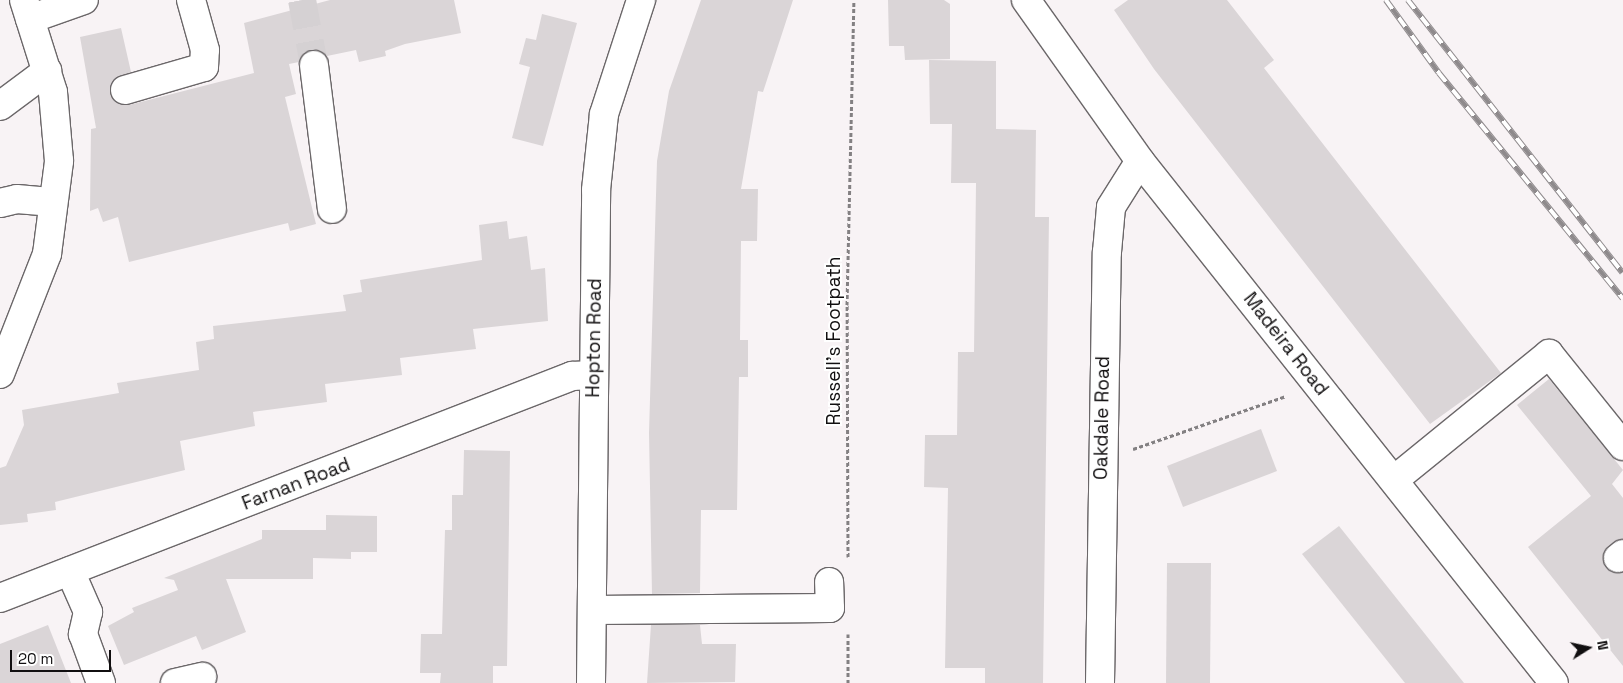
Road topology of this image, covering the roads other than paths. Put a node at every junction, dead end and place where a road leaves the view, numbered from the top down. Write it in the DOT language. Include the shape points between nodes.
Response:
graph roads {
  1 [pos="84,0"];
  2 [pos="191,0"];
  3 [pos="641,0"];
  4 [pos="1026,0"];
  5 [pos="27,9"];
  6 [pos="314,65"];
  7 [pos="47,71"];
  8 [pos="124,90"];
  9 [pos="0,106"];
  10 [pos="1140,161"];
  11 [pos="53,202"];
  12 [pos="0,204"];
  13 [pos="332,209"];
  14 [pos="0,374"];
  15 [pos="593,375"];
  16 [pos="1623,446"];
  17 [pos="1394,480"];
  18 [pos="70,571"];
  19 [pos="839,574"];
  20 [pos="0,598"];
  21 [pos="592,610"];
  22 [pos="202,677"];
  23 [pos="101,683"];
  24 [pos="175,683"];
  25 [pos="591,683"];
  26 [pos="1100,683"];
  27 [pos="1554,683"];
  1 -- 5 [label="street"];
  2 -- 8 [label="street" via="205,50 204,67"];
  3 -- 15 [label="street, Hopton Road" via="604,114 596,190"];
  4 -- 10 [label="street, Madeira Road"];
  5 -- 7 [label="street"];
  6 -- 13 [label="street"];
  7 -- 9 [label="street"];
  7 -- 11 [label="street" via="53,92 59,161"];
  10 -- 17 [label="street, Madeira Road"];
  10 -- 26 [label="street, Oakdale Road" via="1111,207 1100,450"];
  11 -- 12 [label="street" via="17,199"];
  11 -- 14 [label="street" via="47,254"];
  15 -- 18 [label="street, Farnan Road" via="572,376"];
  15 -- 21 [label="street, Hopton Road"];
  16 -- 17 [label="street" via="1549,354"];
  17 -- 27 [label="street, Madeira Road"];
  18 -- 20 [label="street, Farnan Road"];
  18 -- 23 [label="street" via="88,612 83,634"];
  19 -- 21 [label="street" via="830,608"];
  21 -- 25 [label="street, Hopton Road"];
  22 -- 24 [label="street"];
}
